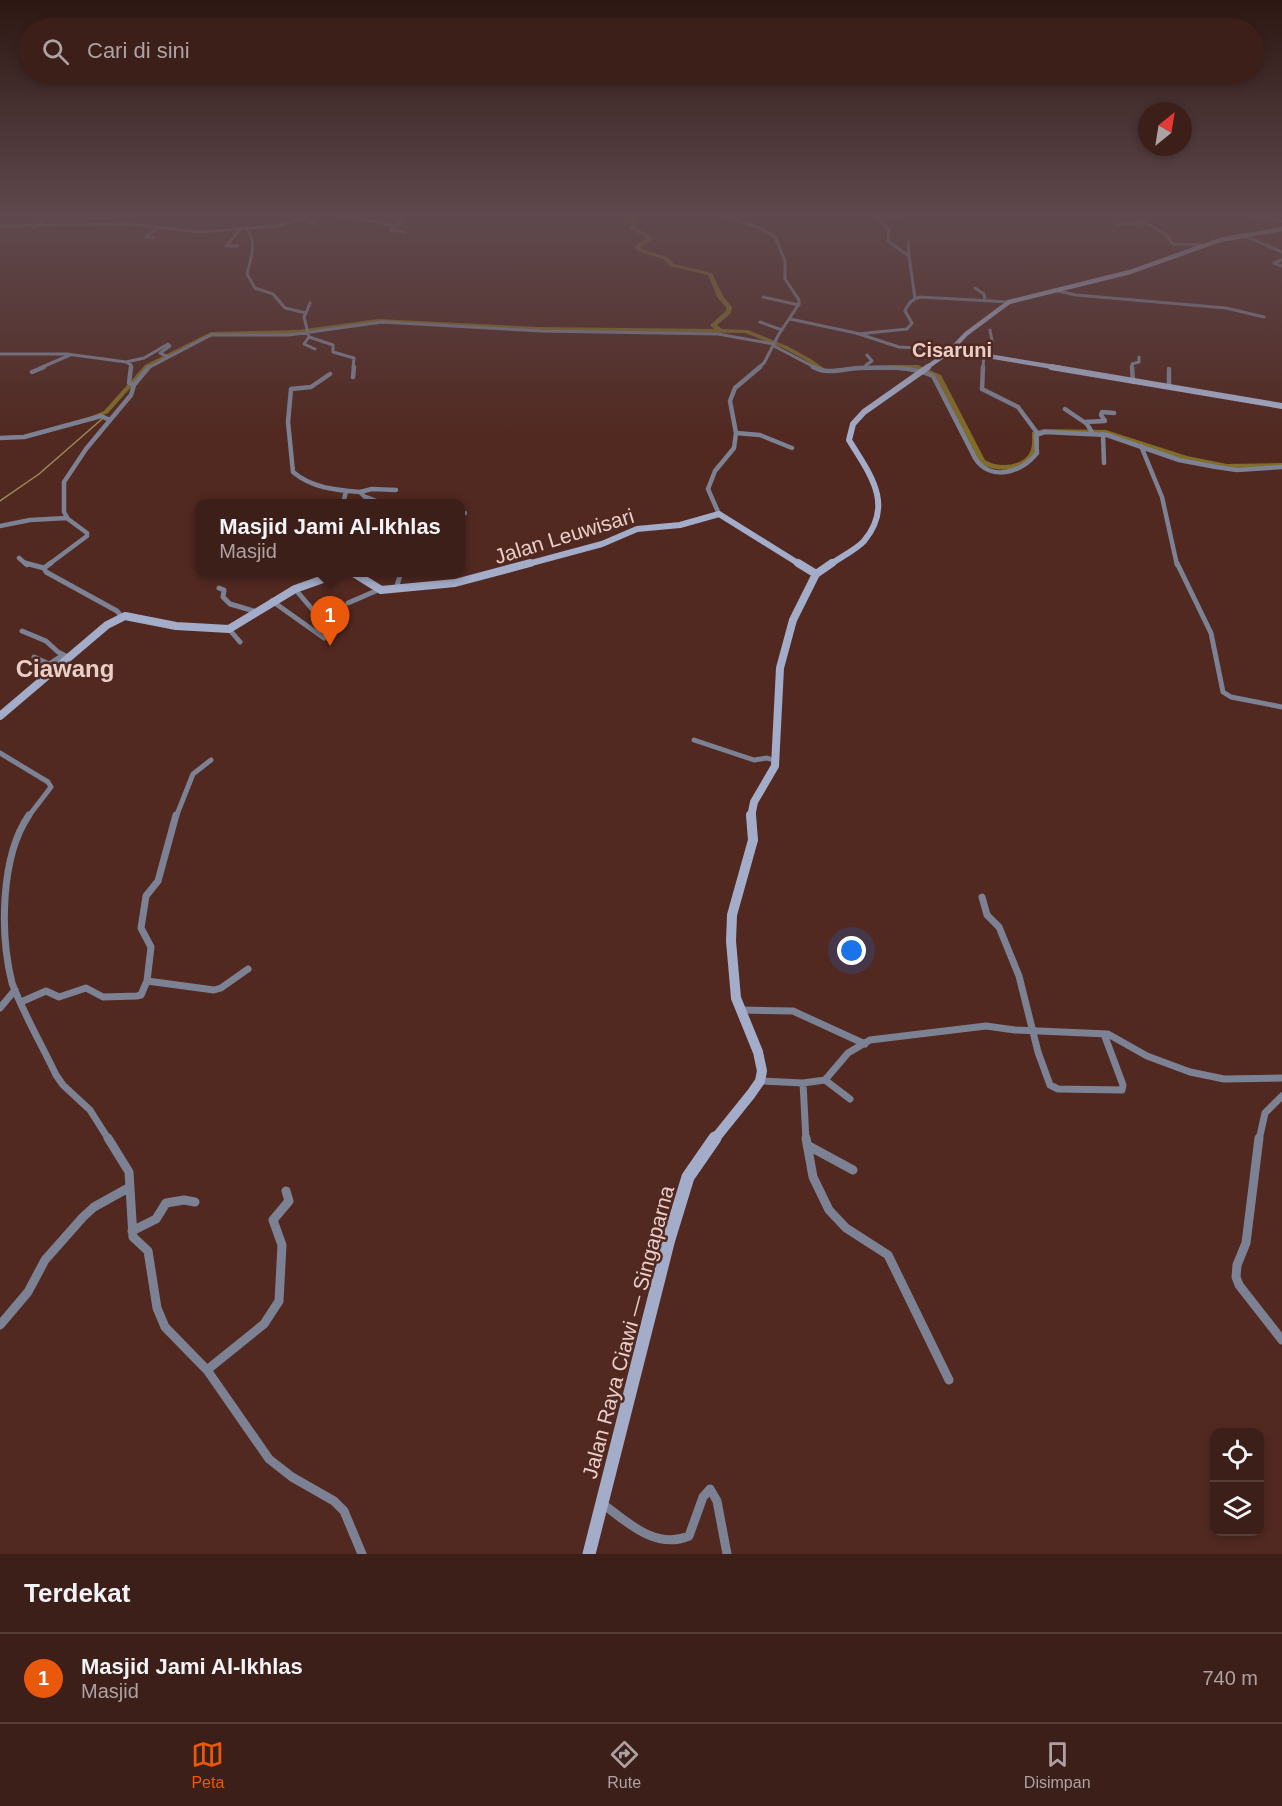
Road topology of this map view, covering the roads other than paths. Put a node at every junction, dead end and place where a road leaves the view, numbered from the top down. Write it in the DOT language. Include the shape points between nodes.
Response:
graph roads {
  1 [pos="254,287"];
  2 [pos="789,287"];
  3 [pos="913,287"];
  4 [pos="1069,287"];
  5 [pos="975,288"];
  6 [pos="1054,290"];
  7 [pos="763,297"];
  8 [pos="915,298"];
  9 [pos="985,301"];
  10 [pos="1009,302"];
  11 [pos="310,303"];
  12 [pos="799,305"];
  13 [pos="306,313"];
  14 [pos="1264,317"];
  15 [pos="790,318"];
  16 [pos="760,322"];
  17 [pos="782,330"];
  18 [pos="990,330"];
  19 [pos="307,333"];
  20 [pos="858,334"];
  21 [pos="774,344"];
  22 [pos="315,349"];
  23 [pos="952,350"];
  24 [pos="0,354"];
  25 [pos="72,355"];
  26 [pos="867,355"];
  27 [pos="985,355"];
  28 [pos="166,356"];
  29 [pos="1139,357"];
  30 [pos="126,362"];
  31 [pos="866,367"];
  32 [pos="1169,369"];
  33 [pos="923,370"];
  34 [pos="32,372"];
  35 [pos="330,374"];
  36 [pos="353,377"];
  37 [pos="1134,382"];
  38 [pos="132,384"];
  39 [pos="1169,387"];
  40 [pos="1282,406"];
  41 [pos="1065,409"];
  42 [pos="1114,413"];
  43 [pos="110,420"];
  44 [pos="1084,422"];
  45 [pos="1092,432"];
  46 [pos="736,433"];
  47 [pos="1037,434"];
  48 [pos="1103,434"];
  49 [pos="0,438"];
  50 [pos="1141,446"];
  51 [pos="792,448"];
  52 [pos="1104,463"];
  53 [pos="1282,467"];
  54 [pos="396,490"];
  55 [pos="346,491"];
  56 [pos="360,492"];
  57 [pos="365,497"];
  58 [pos="345,499"];
  59 [pos="370,499"];
  60 [pos="720,514"];
  61 [pos="67,518"];
  62 [pos="0,526"];
  63 [pos="19,558"];
  64 [pos="44,568"];
  65 [pos="816,574"];
  66 [pos="331,577"];
  67 [pos="358,577"];
  68 [pos="399,577"];
  69 [pos="219,588"];
  70 [pos="295,589"];
  71 [pos="396,589"];
  72 [pos="378,590"];
  73 [pos="272,601"];
  74 [pos="348,603"];
  75 [pos="312,609"];
  76 [pos="257,612"];
  77 [pos="122,617"];
  78 [pos="229,629"];
  79 [pos="22,631"];
  80 [pos="324,638"];
  81 [pos="240,642"];
  82 [pos="34,657"];
  83 [pos="66,657"];
  84 [pos="1282,707"];
  85 [pos="0,716"];
  86 [pos="694,740"];
  87 [pos="0,753"];
  88 [pos="211,760"];
  89 [pos="776,760"];
  90 [pos="982,897"];
  91 [pos="248,969"];
  92 [pos="147,981"];
  93 [pos="15,990"];
  94 [pos="21,1002"];
  95 [pos="0,1008"];
  96 [pos="739,1011"];
  97 [pos="1034,1030"];
  98 [pos="1104,1034"];
  99 [pos="864,1044"];
  100 [pos="1282,1077"];
  101 [pos="825,1080"];
  102 [pos="760,1081"];
  103 [pos="803,1083"];
  104 [pos="1282,1096"];
  105 [pos="850,1099"];
  106 [pos="807,1145"];
  107 [pos="853,1170"];
  108 [pos="130,1187"];
  109 [pos="286,1191"];
  110 [pos="195,1202"];
  111 [pos="132,1231"];
  112 [pos="0,1325"];
  113 [pos="1282,1340"];
  114 [pos="207,1370"];
  115 [pos="949,1380"];
  116 [pos="603,1504"];
  117 [pos="362,1554"];
  118 [pos="589,1554"];
  119 [pos="727,1554"];
  1 -- 13 [label="street" via="273,294 285,308"];
  2 -- 12 [label="street"];
  3 -- 8 [label="street"];
  4 -- 6 [label="main road"];
  5 -- 9 [label="street" via="984,294"];
  6 -- 10 [label="main road"];
  6 -- 14 [label="street" via="1226,308"];
  7 -- 12 [label="street"];
  8 -- 9 [label="street"];
  8 -- 20 [label="street" via="905,311 912,323 907,329"];
  9 -- 10 [label="street"];
  10 -- 23 [label="main road" via="966,334"];
  11 -- 13 [label="street"];
  12 -- 15 [label="street"];
  13 -- 19 [label="street"];
  15 -- 17 [label="street"];
  15 -- 20 [label="street"];
  16 -- 17 [label="street"];
  17 -- 21 [label="street"];
  18 -- 27 [label="street" via="992,341"];
  19 -- 21 [label="street" via="401,322 541,331 718,334"];
  19 -- 22 [label="street" via="304,344"];
  19 -- 28 [label="street" via="215,334"];
  19 -- 36 [label="street" via="333,345 333,352 354,358"];
  20 -- 23 [label="street" via="899,346"];
  21 -- 31 [label="street" via="823,372"];
  21 -- 46 [label="street" via="764,363 732,393"];
  23 -- 27 [label="main road"];
  23 -- 33 [label="main road"];
  24 -- 25 [label="street"];
  25 -- 30 [label="street"];
  25 -- 34 [label="street"];
  26 -- 31 [label="street" via="872,361"];
  27 -- 37 [label="main road"];
  27 -- 47 [label="street" via="982,389 1017,406"];
  28 -- 30 [label="street" via="160,353 170,345"];
  28 -- 38 [label="street"];
  29 -- 37 [label="street" via="1139,362 1132,364"];
  30 -- 38 [label="street" via="131,365"];
  31 -- 33 [label="street"];
  32 -- 39 [label="street"];
  33 -- 47 [label="street" via="935,378 984,469 1004,472 1027,463 1037,453"];
  33 -- 65 [label="main road" via="853,424 849,440 874,482 878,513 862,542"];
  35 -- 55 [label="street" via="311,387 291,389 288,422 293,472 306,483"];
  37 -- 39 [label="main road"];
  38 -- 43 [label="street" via="125,405"];
  39 -- 40 [label="main road"];
  41 -- 44 [label="street"];
  42 -- 44 [label="street" via="1102,412 1105,421"];
  43 -- 49 [label="street" via="100,417 16,439"];
  43 -- 61 [label="street" via="64,482 62,499"];
  44 -- 45 [label="street"];
  45 -- 47 [label="street"];
  45 -- 48 [label="street"];
  46 -- 51 [label="street" via="760,435"];
  46 -- 60 [label="street" via="730,454 709,484"];
  48 -- 50 [label="street"];
  48 -- 52 [label="street"];
  50 -- 53 [label="street" via="1179,460 1216,467"];
  50 -- 84 [label="street" via="1162,497 1178,567 1211,633 1223,692"];
  54 -- 56 [label="street"];
  55 -- 56 [label="street"];
  55 -- 58 [label="street"];
  56 -- 57 [label="street"];
  57 -- 59 [label="street"];
  60 -- 65 [label="main road"];
  60 -- 71 [label="main road, Jalan Leuwisari" via="680,525 631,531 602,544 462,582"];
  61 -- 62 [label="street"];
  61 -- 64 [label="street" via="87,536"];
  63 -- 64 [label="street" via="27,565"];
  64 -- 77 [label="street"];
  65 -- 89 [label="main road" via="793,620 780,668"];
  66 -- 70 [label="main road"];
  67 -- 72 [label="main road"];
  68 -- 71 [label="street"];
  69 -- 76 [label="street" via="224,589 223,597 228,603"];
  70 -- 73 [label="main road"];
  70 -- 75 [label="street"];
  71 -- 72 [label="main road, Jalan Leuwisari"];
  72 -- 74 [label="street"];
  73 -- 76 [label="main road"];
  73 -- 80 [label="street"];
  76 -- 78 [label="main road"];
  77 -- 78 [label="main road"];
  77 -- 83 [label="main road"];
  78 -- 81 [label="street"];
  79 -- 83 [label="street" via="46,641"];
  82 -- 83 [label="street" via="49,664"];
  83 -- 85 [label="main road"];
  86 -- 89 [label="street" via="754,760"];
  87 -- 93 [label="street" via="51,787 17,831 6,865 2,943"];
  88 -- 92 [label="street" via="191,776 178,804 158,882 146,896 141,928 152,946"];
  89 -- 96 [label="main road" via="773,773 754,802 753,840 732,915"];
  90 -- 97 [label="street" via="987,915 999,927 1010,953"];
  91 -- 92 [label="street" via="214,990"];
  92 -- 94 [label="street" via="137,996 103,997 87,988 57,997 46,991"];
  93 -- 94 [label="street"];
  93 -- 95 [label="street"];
  94 -- 108 [label="street" via="56,1075 90,1110 129,1172"];
  96 -- 99 [label="street" via="793,1011"];
  96 -- 102 [label="main road" via="761,1062"];
  97 -- 98 [label="street"];
  97 -- 98 [label="street" via="1052,1086 1121,1090 1123,1085"];
  97 -- 99 [label="street" via="986,1026 870,1040"];
  98 -- 100 [label="street" via="1190,1072 1224,1079"];
  99 -- 101 [label="street" via="848,1053"];
  101 -- 103 [label="street"];
  101 -- 105 [label="street"];
  102 -- 103 [label="street"];
  102 -- 116 [label="main road, Jalan Raya Ciawi — Singaparna" via="688,1176"];
  103 -- 106 [label="street"];
  104 -- 113 [label="street" via="1261,1123 1246,1243 1235,1274 1239,1285"];
  106 -- 107 [label="street"];
  106 -- 115 [label="street" via="810,1166 832,1214 893,1262"];
  108 -- 111 [label="street"];
  108 -- 112 [label="street" via="82,1216 45,1260 28,1292"];
  109 -- 114 [label="street" via="289,1201 273,1220 282,1245 279,1301 264,1324"];
  110 -- 111 [label="street" via="166,1203 156,1219"];
  111 -- 114 [label="street" via="148,1251 160,1317 174,1338"];
  114 -- 117 [label="street" via="268,1459 344,1511"];
  116 -- 118 [label="main road, Jalan Raya Ciawi — Singaparna"];
  116 -- 119 [label="street" via="657,1541 678,1542 689,1536 703,1497 710,1489 715,1494 721,1540"];
}
